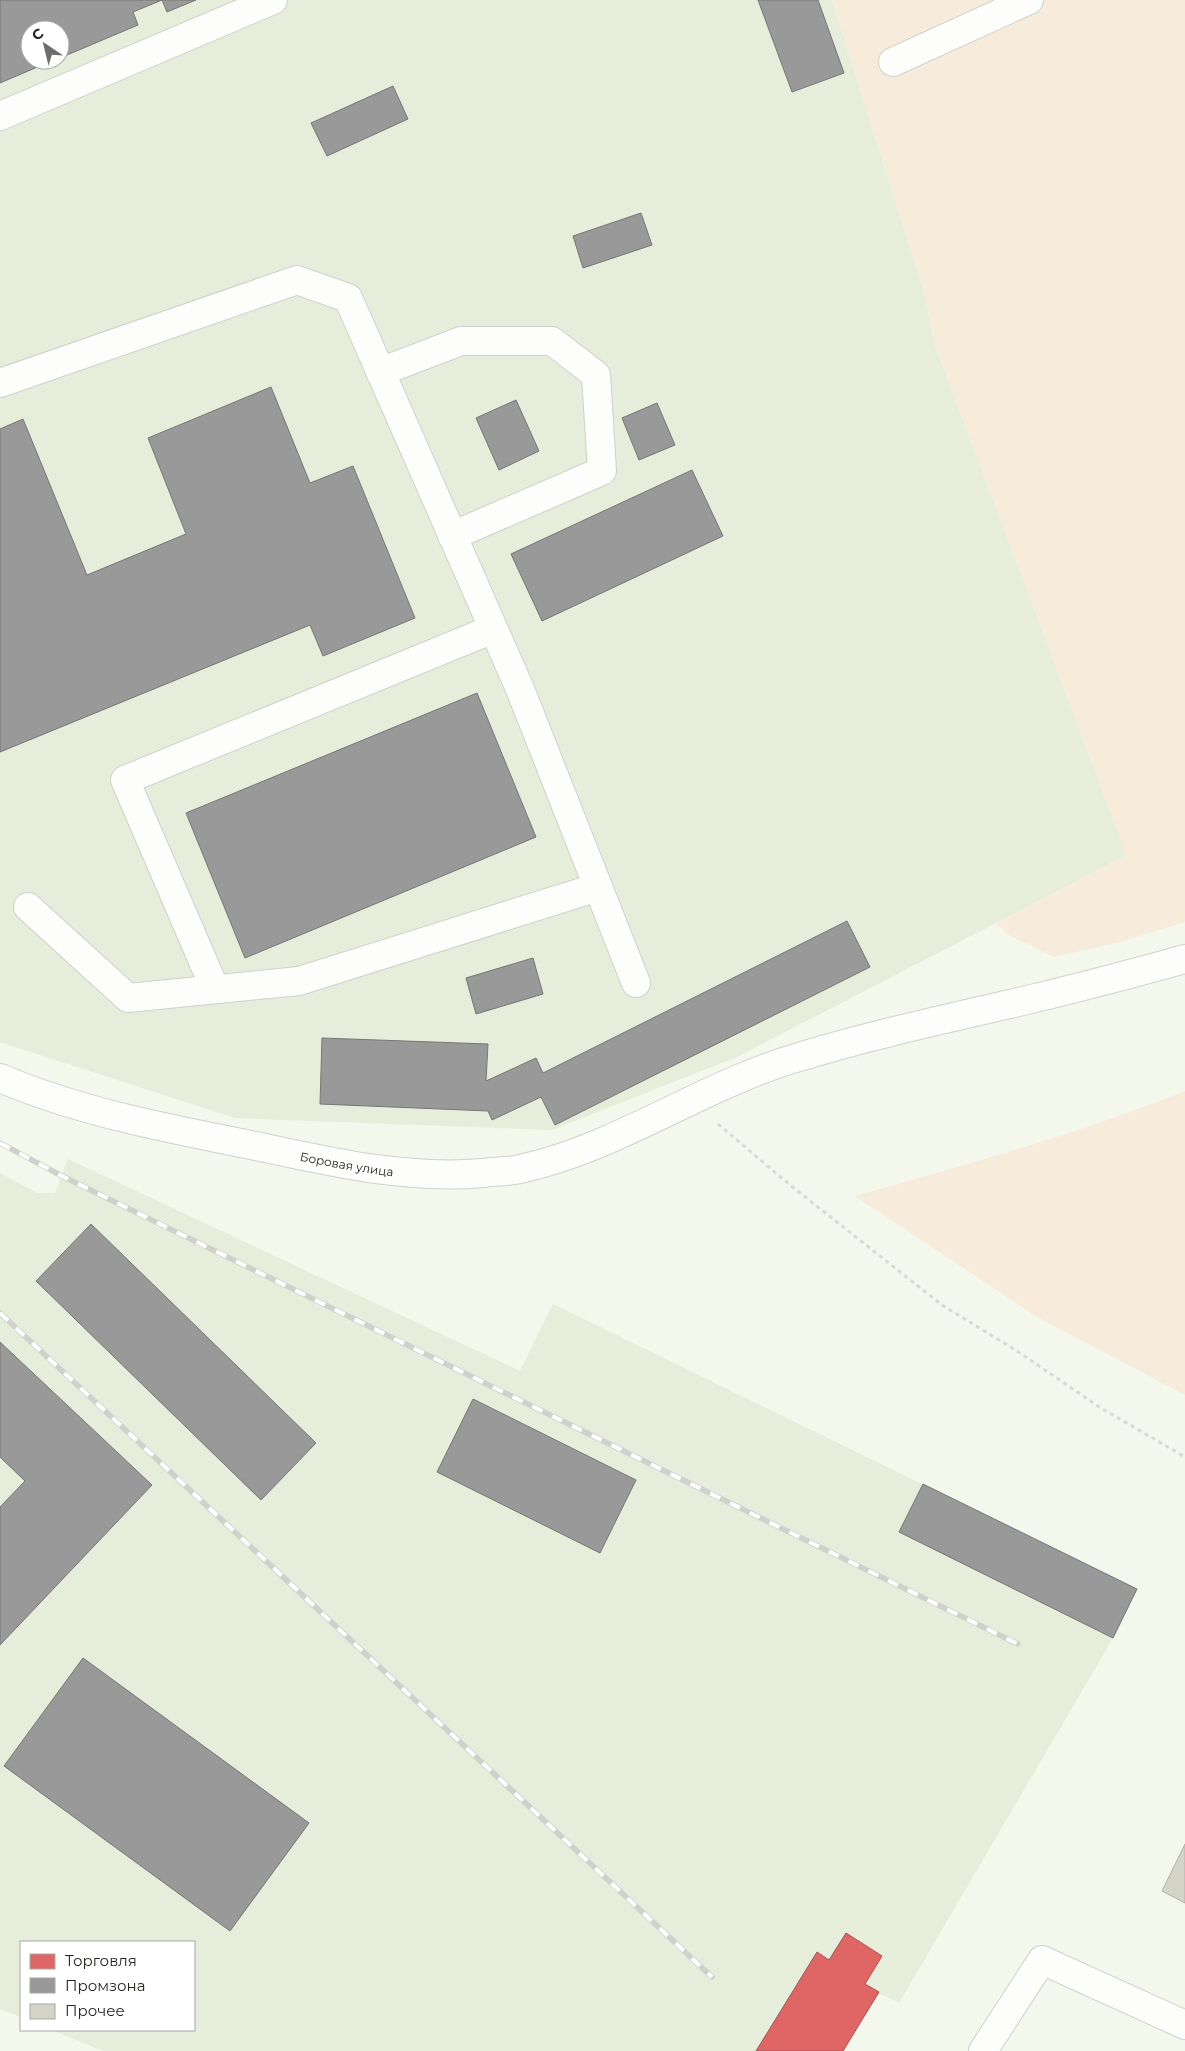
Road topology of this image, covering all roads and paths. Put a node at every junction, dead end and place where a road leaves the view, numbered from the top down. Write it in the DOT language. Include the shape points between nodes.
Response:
graph roads {
  1 [pos="273,0"];
  2 [pos="1029,0"];
  3 [pos="893,62"];
  4 [pos="0,116"];
  5 [pos="380,372"];
  6 [pos="0,383"];
  7 [pos="452,536"];
  8 [pos="494,629"];
  9 [pos="598,886"];
  10 [pos="28,907"];
  11 [pos="1185,958"];
  12 [pos="636,983"];
  13 [pos="215,989"];
  14 [pos="0,1078"];
  15 [pos="690,1101"];
  16 [pos="1185,1456"];
  17 [pos="1185,2026"];
  18 [pos="983,2051"];
  1 -- 4 [label="street"];
  2 -- 3 [label="street"];
  5 -- 6 [label="street" via="348,298 297,280"];
  5 -- 7 [label="street"];
  5 -- 7 [label="street" via="461,342 552,341 596,375 602,471"];
  7 -- 8 [label="street"];
  8 -- 9 [label="street"];
  8 -- 13 [label="street" via="125,780"];
  9 -- 12 [label="street"];
  9 -- 13 [label="street" via="299,981"];
  10 -- 13 [label="street" via="128,998"];
  11 -- 15 [label="street, Боровая улица" via="788,1060"];
  14 -- 15 [label="street, Боровая улица" via="143,1124 336,1162 412,1173 458,1175 519,1169 586,1148"];
  15 -- 16 [label="path" via="790,1185 942,1304 1101,1408"];
  17 -- 18 [label="street" via="1042,1960"];
}
